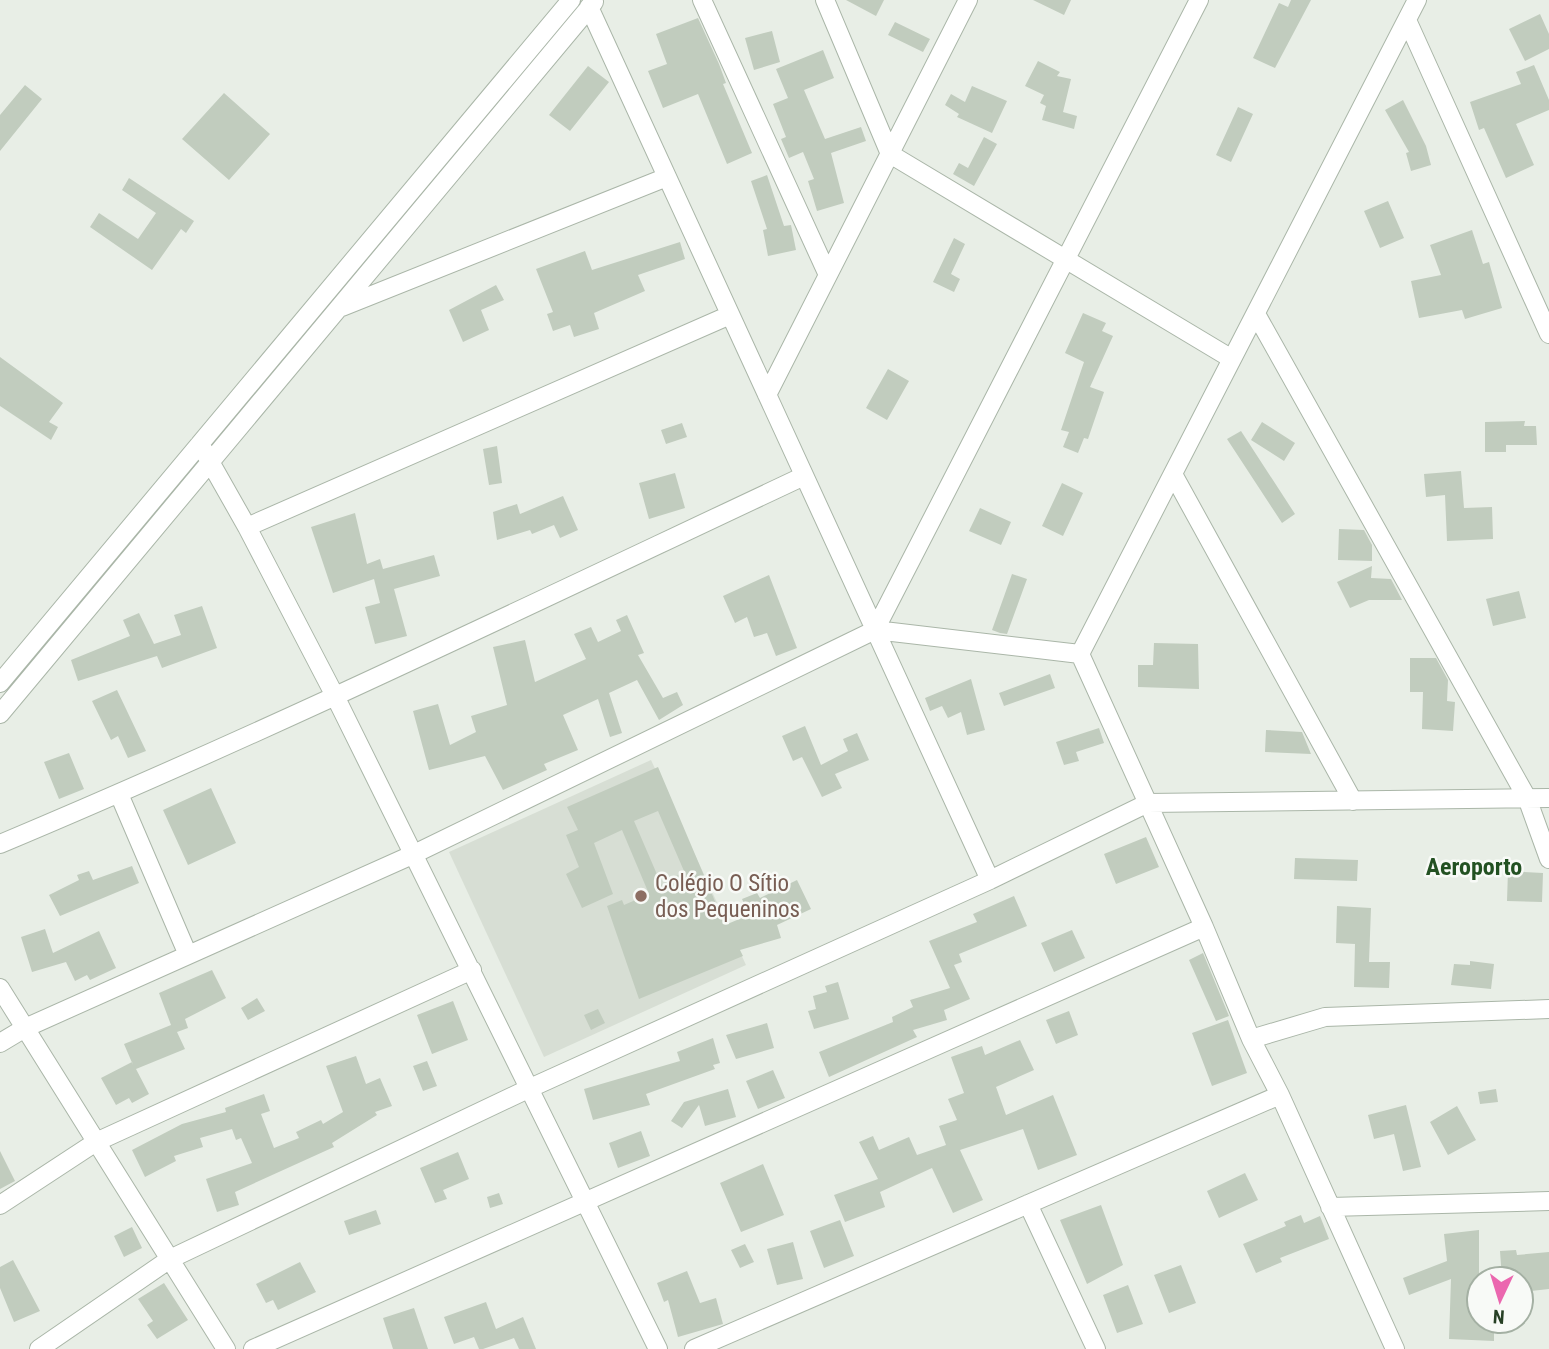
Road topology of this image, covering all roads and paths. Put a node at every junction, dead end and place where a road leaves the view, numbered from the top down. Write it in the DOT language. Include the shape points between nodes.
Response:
graph roads {
  1 [pos="571,0"];
  2 [pos="702,0"];
  3 [pos="825,0"];
  4 [pos="968,0"];
  5 [pos="1199,0"];
  6 [pos="1417,0"];
  7 [pos="592,4"];
  8 [pos="1407,20"];
  9 [pos="890,154"];
  10 [pos="667,177"];
  11 [pos="1066,259"];
  12 [pos="828,275"];
  13 [pos="339,308"];
  14 [pos="1256,314"];
  15 [pos="730,315"];
  16 [pos="1549,334"];
  17 [pos="1233,359"];
  18 [pos="767,395"];
  19 [pos="200,444"];
  20 [pos="211,461"];
  21 [pos="1173,474"];
  22 [pos="804,476"];
  23 [pos="247,527"];
  24 [pos="875,630"];
  25 [pos="1080,654"];
  26 [pos="0,684"];
  27 [pos="335,696"];
  28 [pos="0,714"];
  29 [pos="119,794"];
  30 [pos="1527,798"];
  31 [pos="1549,798"];
  32 [pos="1353,801"];
  33 [pos="1148,803"];
  34 [pos="0,844"];
  35 [pos="412,855"];
  36 [pos="1549,859"];
  37 [pos="990,880"];
  38 [pos="1204,927"];
  39 [pos="188,955"];
  40 [pos="472,970"];
  41 [pos="0,988"];
  42 [pos="1549,1009"];
  43 [pos="25,1028"];
  44 [pos="1251,1039"];
  45 [pos="0,1043"];
  46 [pos="528,1090"];
  47 [pos="1279,1095"];
  48 [pos="96,1142"];
  49 [pos="1549,1201"];
  50 [pos="586,1203"];
  51 [pos="1028,1204"];
  52 [pos="0,1205"];
  53 [pos="1331,1207"];
  54 [pos="170,1259"];
  55 [pos="39,1349"];
  56 [pos="226,1349"];
  57 [pos="253,1349"];
  58 [pos="658,1349"];
  59 [pos="694,1349"];
  60 [pos="1096,1349"];
  61 [pos="1395,1349"];
  1 -- 19 [label="street"];
  2 -- 12 [label="street"];
  3 -- 9 [label="street"];
  4 -- 9 [label="street"];
  5 -- 11 [label="street"];
  6 -- 8 [label="street"];
  7 -- 10 [label="street"];
  7 -- 13 [label="street"];
  8 -- 14 [label="street"];
  8 -- 16 [label="street"];
  9 -- 11 [label="street"];
  9 -- 12 [label="street"];
  10 -- 13 [label="street"];
  10 -- 15 [label="street"];
  11 -- 17 [label="street"];
  11 -- 24 [label="street"];
  12 -- 18 [label="street"];
  13 -- 20 [label="street"];
  14 -- 17 [label="street"];
  14 -- 30 [label="street"];
  15 -- 18 [label="street"];
  15 -- 23 [label="street"];
  17 -- 21 [label="street"];
  18 -- 22 [label="street"];
  19 -- 20 [label="street"];
  19 -- 26 [label="street"];
  20 -- 23 [label="street"];
  20 -- 28 [label="street"];
  21 -- 25 [label="street"];
  21 -- 32 [label="street"];
  22 -- 24 [label="street"];
  22 -- 27 [label="street"];
  23 -- 27 [label="street"];
  24 -- 25 [label="street"];
  24 -- 35 [label="street"];
  24 -- 37 [label="street"];
  25 -- 33 [label="street"];
  27 -- 29 [label="street"];
  27 -- 35 [label="street"];
  29 -- 34 [label="street"];
  29 -- 39 [label="street"];
  30 -- 31 [label="street"];
  30 -- 32 [label="street"];
  30 -- 36 [label="street"];
  32 -- 33 [label="street"];
  33 -- 37 [label="street"];
  33 -- 38 [label="street"];
  35 -- 39 [label="street"];
  35 -- 40 [label="street"];
  37 -- 46 [label="street"];
  38 -- 44 [label="street"];
  38 -- 50 [label="street"];
  39 -- 43 [label="street"];
  40 -- 46 [label="street"];
  40 -- 48 [label="street"];
  41 -- 43 [label="street"];
  42 -- 44 [label="street" via="1325,1017"];
  43 -- 45 [label="street"];
  43 -- 48 [label="street"];
  44 -- 47 [label="street"];
  46 -- 50 [label="street"];
  46 -- 54 [label="street"];
  47 -- 51 [label="street"];
  47 -- 53 [label="street"];
  48 -- 52 [label="street"];
  48 -- 54 [label="street"];
  49 -- 53 [label="street"];
  50 -- 57 [label="street"];
  50 -- 58 [label="street"];
  51 -- 59 [label="street"];
  51 -- 60 [label="street"];
  53 -- 61 [label="street"];
  54 -- 55 [label="street"];
  54 -- 56 [label="street"];
}
